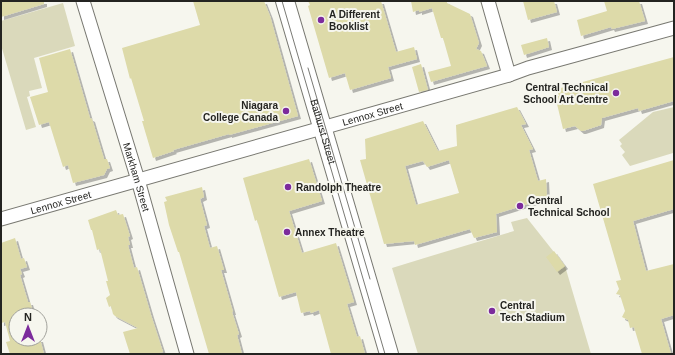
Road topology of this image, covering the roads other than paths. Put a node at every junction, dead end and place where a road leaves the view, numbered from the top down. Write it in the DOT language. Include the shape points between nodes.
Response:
graph roads {
  1 [pos="83,1"];
  2 [pos="285,1"];
  3 [pos="488,1"];
  4 [pos="674,28"];
  5 [pos="509,75"];
  6 [pos="322,128"];
  7 [pos="138,180"];
  8 [pos="1,219"];
  9 [pos="187,354"];
  10 [pos="389,354"];
  1 -- 7 [label="street, Markham Street"];
  2 -- 6 [label="main road, Bathurst Street"];
  3 -- 5 [label="street"];
  4 -- 5 [label="street, Lennox Street"];
  5 -- 6 [label="street, Lennox Street"];
  6 -- 7 [label="street, Lennox Street"];
  6 -- 10 [label="main road, Bathurst Street"];
  7 -- 8 [label="street, Lennox Street"];
  7 -- 9 [label="street, Markham Street"];
}
